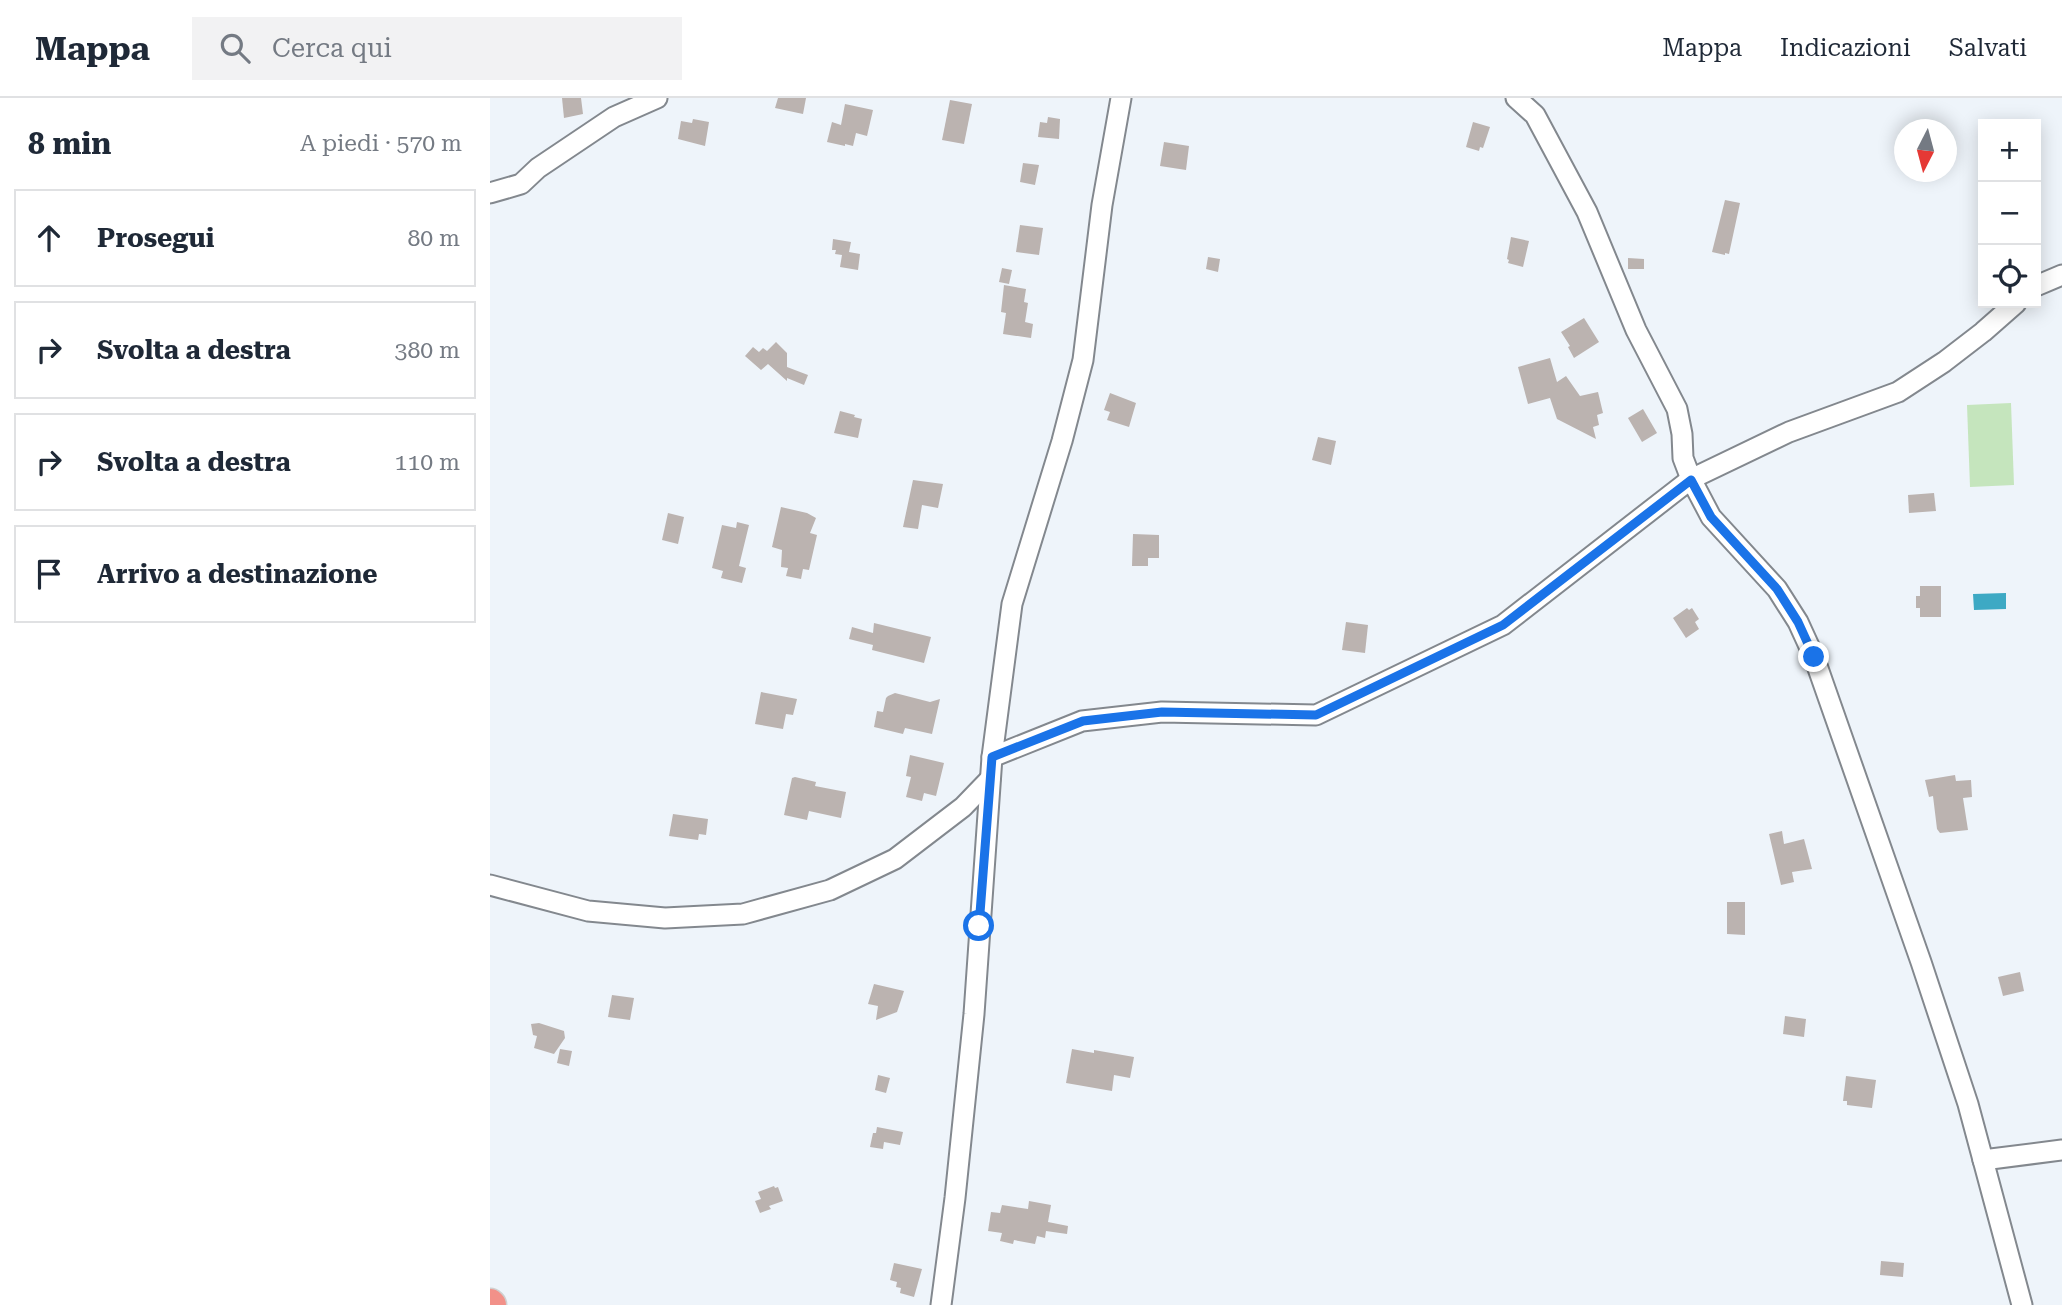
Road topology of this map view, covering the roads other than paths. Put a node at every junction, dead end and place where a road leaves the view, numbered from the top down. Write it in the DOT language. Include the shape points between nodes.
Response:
graph roads {
  1 [pos="657,98"];
  2 [pos="1121,98"];
  3 [pos="1516,98"];
  4 [pos="490,193"];
  5 [pos="2062,275"];
  6 [pos="2041,284"];
  7 [pos="2011,308"];
  8 [pos="1691,480"];
  9 [pos="992,757"];
  10 [pos="990,779"];
  11 [pos="490,884"];
  12 [pos="2062,1150"];
  13 [pos="1983,1160"];
  14 [pos="941,1305"];
  15 [pos="2022,1305"];
  1 -- 4 [label="street" via="614,117 521,184"];
  2 -- 9 [label="street" via="1083,360 1012,604"];
  3 -- 8 [label="street" via="1535,115 1587,212 1636,330 1677,409 1683,458"];
  5 -- 6 [label="street"];
  7 -- 8 [label="street" via="1898,392 1789,432"];
  8 -- 9 [label="street" via="1503,625 1316,715 1162,712 1083,721"];
  8 -- 13 [label="street" via="1711,517 1777,589 1814,657 1925,974"];
  9 -- 10 [label="street"];
  10 -- 11 [label="street" via="895,859 830,890 743,914 665,918 588,911"];
  10 -- 14 [label="street" via="974,1014"];
  12 -- 13 [label="street"];
  13 -- 15 [label="street"];
}
